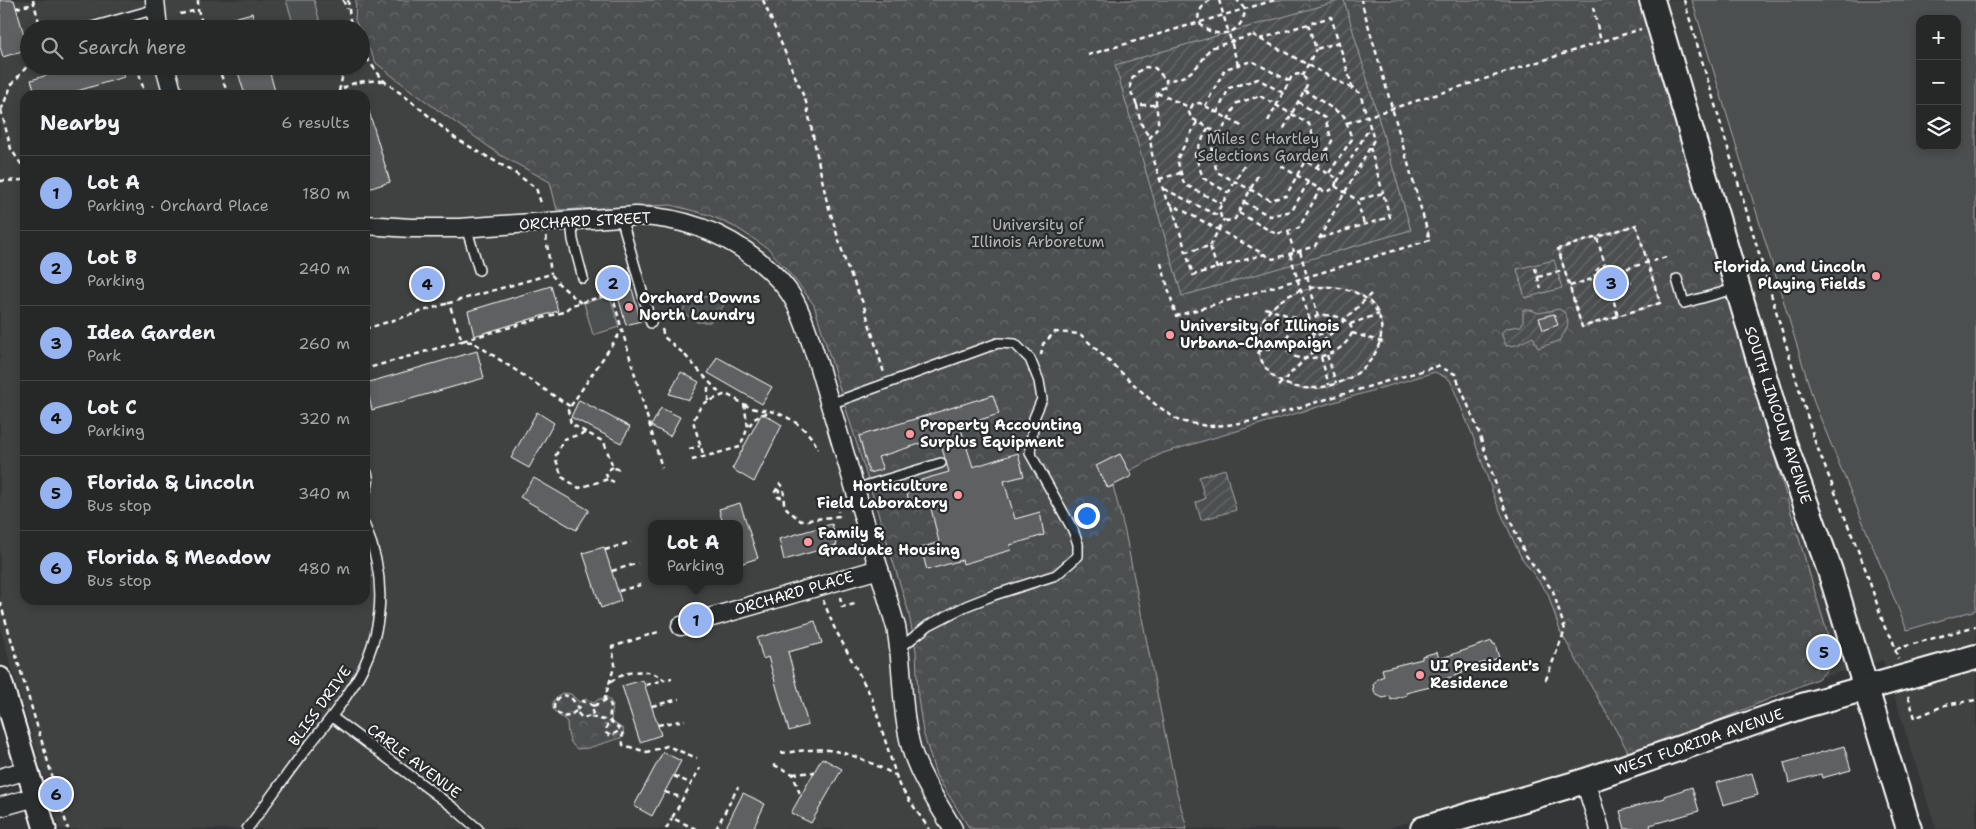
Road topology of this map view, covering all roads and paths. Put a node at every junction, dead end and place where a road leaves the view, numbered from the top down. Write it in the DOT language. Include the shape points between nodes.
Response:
graph roads {
  1 [pos="198,0"];
  2 [pos="343,0"];
  3 [pos="348,0"];
  4 [pos="763,0"];
  5 [pos="1210,0"];
  6 [pos="1219,0"];
  7 [pos="1237,0"];
  8 [pos="1276,0"];
  9 [pos="1361,0"];
  10 [pos="1652,0"];
  11 [pos="1684,0"];
  12 [pos="33,2"];
  13 [pos="155,5"];
  14 [pos="1593,7"];
  15 [pos="16,8"];
  16 [pos="1245,8"];
  17 [pos="198,10"];
  18 [pos="348,10"];
  19 [pos="180,14"];
  20 [pos="1223,15"];
  21 [pos="38,20"];
  22 [pos="111,20"];
  23 [pos="157,20"];
  24 [pos="201,20"];
  25 [pos="349,20"];
  26 [pos="1199,22"];
  27 [pos="1308,24"];
  28 [pos="1649,27"];
  29 [pos="1228,32"];
  30 [pos="1260,39"];
  31 [pos="1231,41"];
  32 [pos="1339,42"];
  33 [pos="1601,42"];
  34 [pos="1316,49"];
  35 [pos="1088,55"];
  36 [pos="370,63"];
  37 [pos="1238,65"];
  38 [pos="1308,65"];
  39 [pos="20,75"];
  40 [pos="139,75"];
  41 [pos="167,75"];
  42 [pos="221,75"];
  43 [pos="342,75"];
  44 [pos="1302,76"];
  45 [pos="1166,80"];
  46 [pos="384,81"];
  47 [pos="1289,81"];
  48 [pos="144,90"];
  49 [pos="172,90"];
  50 [pos="226,90"];
  51 [pos="338,90"];
  52 [pos="343,90"];
  53 [pos="1304,90"];
  54 [pos="1353,90"];
  55 [pos="1157,92"];
  56 [pos="1282,93"];
  57 [pos="1298,102"];
  58 [pos="1137,105"];
  59 [pos="1155,105"];
  60 [pos="1276,105"];
  61 [pos="1205,106"];
  62 [pos="1191,108"];
  63 [pos="1391,108"];
  64 [pos="0,112"];
  65 [pos="1217,112"];
  66 [pos="1291,114"];
  67 [pos="1367,117"];
  68 [pos="1228,119"];
  69 [pos="1268,121"];
  70 [pos="1197,122"];
  71 [pos="1347,123"];
  72 [pos="1370,127"];
  73 [pos="1208,128"];
  74 [pos="1245,128"];
  75 [pos="1283,130"];
  76 [pos="1220,134"];
  77 [pos="1150,138"];
  78 [pos="1237,143"];
  79 [pos="1370,147"];
  80 [pos="1288,152"];
  81 [pos="1305,160"];
  82 [pos="20,163"];
  83 [pos="1244,166"];
  84 [pos="1280,166"];
  85 [pos="1316,167"];
  86 [pos="1181,172"];
  87 [pos="1259,173"];
  88 [pos="1329,173"];
  89 [pos="1297,176"];
  90 [pos="1159,179"];
  91 [pos="20,180"];
  92 [pos="0,181"];
  93 [pos="1235,181"];
  94 [pos="1308,182"];
  95 [pos="1336,185"];
  96 [pos="1163,189"];
  97 [pos="1250,189"];
  98 [pos="1320,189"];
  99 [pos="1345,192"];
  100 [pos="1229,193"];
  101 [pos="1383,193"];
  102 [pos="1356,200"];
  103 [pos="1244,202"];
  104 [pos="1222,204"];
  105 [pos="542,205"];
  106 [pos="1172,205"];
  107 [pos="1238,213"];
  108 [pos="621,217"];
  109 [pos="1223,218"];
  110 [pos="571,220"];
  111 [pos="1364,224"];
  112 [pos="370,225"];
  113 [pos="466,227"];
  114 [pos="1218,230"];
  115 [pos="1288,231"];
  116 [pos="1597,237"];
  117 [pos="1319,238"];
  118 [pos="1210,246"];
  119 [pos="1300,251"];
  120 [pos="1186,252"];
  121 [pos="1292,253"];
  122 [pos="1265,254"];
  123 [pos="1670,256"];
  124 [pos="1161,263"];
  125 [pos="1647,263"];
  126 [pos="1605,265"];
  127 [pos="1535,268"];
  128 [pos="1217,269"];
  129 [pos="479,270"];
  130 [pos="1564,270"];
  131 [pos="1618,272"];
  132 [pos="1538,277"];
  133 [pos="583,278"];
  134 [pos="1307,278"];
  135 [pos="1595,278"];
  136 [pos="1677,279"];
  137 [pos="1615,280"];
  138 [pos="1298,281"];
  139 [pos="1622,282"];
  140 [pos="1632,283"];
  141 [pos="1609,284"];
  142 [pos="640,286"];
  143 [pos="1569,286"];
  144 [pos="1310,288"];
  145 [pos="1738,288"];
  146 [pos="1541,289"];
  147 [pos="1301,290"];
  148 [pos="612,294"];
  149 [pos="1371,294"];
  150 [pos="1628,294"];
  151 [pos="1366,299"];
  152 [pos="449,302"];
  153 [pos="581,302"];
  154 [pos="1265,308"];
  155 [pos="1272,310"];
  156 [pos="1379,314"];
  157 [pos="1318,316"];
  158 [pos="1618,316"];
  159 [pos="1310,318"];
  160 [pos="1346,320"];
  161 [pos="1305,321"];
  162 [pos="651,324"];
  163 [pos="1350,324"];
  164 [pos="370,327"];
  165 [pos="622,330"];
  166 [pos="1335,330"];
  167 [pos="1352,334"];
  168 [pos="1314,335"];
  169 [pos="462,341"];
  170 [pos="1381,341"];
  171 [pos="1386,343"];
  172 [pos="1285,344"];
  173 [pos="1257,352"];
  174 [pos="1327,355"];
  175 [pos="1321,357"];
  176 [pos="1306,359"];
  177 [pos="370,369"];
  178 [pos="1037,376"];
  179 [pos="708,381"];
  180 [pos="1281,382"];
  181 [pos="1336,383"];
  182 [pos="887,384"];
  183 [pos="1329,385"];
  184 [pos="1278,386"];
  185 [pos="722,396"];
  186 [pos="708,402"];
  187 [pos="744,404"];
  188 [pos="830,404"];
  189 [pos="570,407"];
  190 [pos="770,412"];
  191 [pos="748,427"];
  192 [pos="585,433"];
  193 [pos="700,446"];
  194 [pos="818,449"];
  195 [pos="689,450"];
  196 [pos="704,457"];
  197 [pos="692,460"];
  198 [pos="941,463"];
  199 [pos="613,467"];
  200 [pos="662,468"];
  201 [pos="619,470"];
  202 [pos="608,479"];
  203 [pos="614,482"];
  204 [pos="855,489"];
  205 [pos="781,497"];
  206 [pos="838,511"];
  207 [pos="839,517"];
  208 [pos="840,521"];
  209 [pos="370,537"];
  210 [pos="631,542"];
  211 [pos="605,550"];
  212 [pos="638,563"];
  213 [pos="879,569"];
  214 [pos="612,571"];
  215 [pos="644,584"];
  216 [pos="837,588"];
  217 [pos="619,591"];
  218 [pos="820,593"];
  219 [pos="0,602"];
  220 [pos="855,606"];
  221 [pos="681,626"];
  222 [pos="1976,626"];
  223 [pos="658,632"];
  224 [pos="900,648"];
  225 [pos="1976,658"];
  226 [pos="0,678"];
  227 [pos="672,678"];
  228 [pos="664,680"];
  229 [pos="1545,682"];
  230 [pos="610,683"];
  231 [pos="646,686"];
  232 [pos="1866,688"];
  233 [pos="679,699"];
  234 [pos="1976,700"];
  235 [pos="604,701"];
  236 [pos="1910,703"];
  237 [pos="594,706"];
  238 [pos="652,706"];
  239 [pos="577,710"];
  240 [pos="332,717"];
  241 [pos="590,717"];
  242 [pos="685,720"];
  243 [pos="658,725"];
  244 [pos="618,727"];
  245 [pos="781,753"];
  246 [pos="696,758"];
  247 [pos="774,765"];
  248 [pos="700,768"];
  249 [pos="27,770"];
  250 [pos="815,772"];
  251 [pos="793,774"];
  252 [pos="895,775"];
  253 [pos="674,776"];
  254 [pos="0,778"];
  255 [pos="1585,781"];
  256 [pos="692,784"];
  257 [pos="738,787"];
  258 [pos="665,792"];
  259 [pos="36,797"];
  260 [pos="800,797"];
  261 [pos="683,798"];
  262 [pos="0,807"];
  263 [pos="672,818"];
  264 [pos="45,829"];
  265 [pos="68,829"];
  266 [pos="247,829"];
  267 [pos="478,829"];
  268 [pos="666,829"];
  269 [pos="696,829"];
  270 [pos="716,829"];
  271 [pos="929,829"];
  272 [pos="953,829"];
  273 [pos="1423,829"];
  274 [pos="1600,829"];
  275 [pos="1909,829"];
  1 -- 17 [label="path"];
  2 -- 18 [label="path"];
  3 -- 18 [label="path"];
  4 -- 182 [label="path" via="806,102 826,198"];
  5 -- 26 [label="path" via="1201,9"];
  6 -- 20 [label="path"];
  7 -- 16 [label="path"];
  8 -- 16 [label="path"];
  9 -- 63 [label="path"];
  10 -- 145 [label="main road, SOUTH LINCOLN AVENUE"];
  11 -- 222 [label="path" via="1814,438 1885,628 1896,651"];
  12 -- 15 [label="path"];
  12 -- 21 [label="path"];
  13 -- 22 [label="lane"];
  13 -- 23 [label="street"];
  14 -- 33 [label="path"];
  16 -- 20 [label="path"];
  16 -- 29 [label="path" via="1242,22"];
  17 -- 19 [label="path"];
  17 -- 24 [label="path"];
  18 -- 25 [label="path"];
  20 -- 26 [label="path"];
  20 -- 29 [label="path"];
  26 -- 29 [label="path" via="1211,32"];
  26 -- 35 [label="path"];
  27 -- 30 [label="path"];
  27 -- 32 [label="path" via="1331,17"];
  27 -- 34 [label="path"];
  28 -- 33 [label="path"];
  29 -- 31 [label="path"];
  30 -- 31 [label="path" via="1254,35"];
  30 -- 38 [label="path"];
  31 -- 37 [label="path"];
  31 -- 45 [label="path" via="1210,48 1191,73"];
  32 -- 34 [label="path"];
  32 -- 54 [label="path"];
  33 -- 63 [label="path"];
  34 -- 38 [label="path"];
  36 -- 46 [label="path"];
  37 -- 47 [label="path" via="1252,61"];
  37 -- 61 [label="path" via="1225,70"];
  38 -- 44 [label="path"];
  38 -- 54 [label="path"];
  39 -- 64 [label="path" via="12,84"];
  40 -- 48 [label="path"];
  41 -- 49 [label="street"];
  42 -- 50 [label="path"];
  43 -- 51 [label="path"];
  44 -- 47 [label="path" via="1292,76"];
  44 -- 53 [label="path" via="1308,85"];
  45 -- 55 [label="path" via="1166,87"];
  45 -- 58 [label="path" via="1155,68 1144,68 1132,77 1130,86"];
  46 -- 52 [label="path" via="354,83"];
  46 -- 105 [label="path" via="455,138 536,188"];
  47 -- 56 [label="path"];
  53 -- 57 [label="path"];
  53 -- 71 [label="path" via="1344,116"];
  54 -- 67 [label="path" via="1360,93"];
  55 -- 59 [label="path"];
  55 -- 62 [label="path"];
  56 -- 60 [label="path"];
  56 -- 65 [label="path" via="1258,79 1229,88"];
  57 -- 66 [label="path"];
  57 -- 85 [label="path" via="1325,118 1332,140"];
  58 -- 59 [label="path"];
  58 -- 77 [label="path" via="1140,121"];
  59 -- 77 [label="path" via="1158,124"];
  60 -- 66 [label="path"];
  60 -- 68 [label="path" via="1260,96 1237,103"];
  60 -- 69 [label="path"];
  61 -- 62 [label="path" via="1200,103"];
  61 -- 65 [label="path"];
  62 -- 70 [label="path" via="1191,118"];
  63 -- 67 [label="path"];
  63 -- 134 [label="path" via="1430,240"];
  64 -- 82 [label="path" via="10,149"];
  65 -- 68 [label="path"];
  66 -- 75 [label="path"];
  66 -- 81 [label="path" via="1309,124 1315,142"];
  67 -- 71 [label="path"];
  67 -- 72 [label="path"];
  68 -- 74 [label="path"];
  68 -- 76 [label="path"];
  70 -- 73 [label="path"];
  70 -- 86 [label="path" via="1177,159"];
  71 -- 88 [label="path" via="1352,139"];
  72 -- 79 [label="path" via="1374,140"];
  72 -- 95 [label="path"];
  73 -- 76 [label="path"];
  73 -- 100 [label="path" via="1195,154 1202,178"];
  76 -- 78 [label="path"];
  76 -- 93 [label="path" via="1211,151 1217,172"];
  77 -- 90 [label="path"];
  79 -- 99 [label="path"];
  79 -- 101 [label="path"];
  80 -- 81 [label="path"];
  81 -- 85 [label="path"];
  81 -- 89 [label="path"];
  83 -- 93 [label="path"];
  84 -- 89 [label="path"];
  85 -- 88 [label="path"];
  86 -- 90 [label="path"];
  86 -- 104 [label="path" via="1184,184"];
  87 -- 97 [label="path"];
  88 -- 95 [label="path" via="1335,177"];
  89 -- 94 [label="path"];
  89 -- 97 [label="path" via="1286,196 1270,200"];
  90 -- 96 [label="path"];
  91 -- 92 [label="path"];
  93 -- 97 [label="path"];
  93 -- 100 [label="path"];
  94 -- 98 [label="path"];
  94 -- 103 [label="path" via="1292,211 1270,216"];
  95 -- 98 [label="path" via="1325,192"];
  95 -- 99 [label="path"];
  96 -- 106 [label="path" via="1167,202"];
  96 -- 109 [label="path"];
  97 -- 103 [label="path"];
  98 -- 115 [label="path" via="1299,228"];
  99 -- 102 [label="path"];
  99 -- 117 [label="path"];
  100 -- 104 [label="path"];
  101 -- 102 [label="path"];
  101 -- 111 [label="path" via="1390,217"];
  102 -- 111 [label="path"];
  103 -- 107 [label="path"];
  104 -- 109 [label="path" via="1219,210"];
  106 -- 114 [label="path"];
  106 -- 120 [label="path"];
  107 -- 109 [label="path" via="1235,219 1227,221"];
  107 -- 115 [label="path" via="1276,234"];
  108 -- 110 [label="street, ORCHARD STREET"];
  108 -- 142 [label="lane"];
  108 -- 188 [label="street, ORCHARD STREET" via="654,216 706,229 726,238 770,270 785,286 804,322"];
  109 -- 114 [label="path"];
  110 -- 113 [label="street, ORCHARD STREET"];
  110 -- 133 [label="lane"];
  111 -- 117 [label="path"];
  112 -- 113 [label="street, ORCHARD STREET"];
  113 -- 129 [label="lane"];
  114 -- 118 [label="path"];
  114 -- 122 [label="path"];
  115 -- 121 [label="path"];
  116 -- 125 [label="path" via="1636,225"];
  116 -- 126 [label="path"];
  116 -- 130 [label="path" via="1558,249"];
  117 -- 119 [label="path" via="1315,246"];
  118 -- 120 [label="path"];
  118 -- 128 [label="path"];
  119 -- 121 [label="path"];
  119 -- 134 [label="path"];
  120 -- 128 [label="path" via="1193,275"];
  121 -- 122 [label="path" via="1273,259"];
  121 -- 138 [label="path"];
  122 -- 128 [label="path"];
  123 -- 125 [label="path"];
  124 -- 138 [label="path" via="1176,316"];
  125 -- 131 [label="path"];
  125 -- 158 [label="path" via="1660,303"];
  126 -- 131 [label="path" via="1612,265"];
  126 -- 135 [label="path" via="1596,270"];
  127 -- 132 [label="path"];
  130 -- 132 [label="path"];
  130 -- 143 [label="path"];
  131 -- 137 [label="path"];
  132 -- 146 [label="path"];
  134 -- 138 [label="path"];
  134 -- 144 [label="path"];
  135 -- 141 [label="path" via="1601,285"];
  135 -- 143 [label="path"];
  136 -- 145 [label="lane" via="1684,303"];
  137 -- 139 [label="path"];
  137 -- 141 [label="path"];
  138 -- 147 [label="path"];
  139 -- 140 [label="path"];
  139 -- 150 [label="path" via="1621,291"];
  141 -- 158 [label="path"];
  142 -- 148 [label="path"];
  142 -- 162 [label="lane"];
  143 -- 158 [label="path" via="1582,327"];
  144 -- 151 [label="path" via="1340,286"];
  144 -- 157 [label="path"];
  145 -- 232 [label="main road, SOUTH LINCOLN AVENUE" via="1783,440 1830,571"];
  147 -- 155 [label="path"];
  147 -- 159 [label="path"];
  148 -- 153 [label="path"];
  148 -- 165 [label="path"];
  149 -- 151 [label="path"];
  151 -- 156 [label="path"];
  151 -- 160 [label="path"];
  152 -- 153 [label="path" via="551,274"];
  152 -- 164 [label="path"];
  152 -- 169 [label="path"];
  153 -- 169 [label="path" via="564,312"];
  154 -- 155 [label="path"];
  155 -- 161 [label="path"];
  155 -- 173 [label="path" via="1258,331"];
  156 -- 163 [label="path"];
  156 -- 170 [label="path"];
  157 -- 159 [label="path"];
  157 -- 160 [label="path"];
  159 -- 161 [label="path"];
  159 -- 168 [label="path"];
  160 -- 163 [label="path"];
  160 -- 166 [label="path"];
  161 -- 172 [label="path" via="1289,332"];
  162 -- 179 [label="path" via="660,322 664,337"];
  163 -- 167 [label="path"];
  165 -- 189 [label="path"];
  165 -- 200 [label="path"];
  166 -- 168 [label="path"];
  166 -- 176 [label="path"];
  167 -- 170 [label="path"];
  167 -- 174 [label="path" via="1337,351"];
  168 -- 172 [label="path"];
  169 -- 177 [label="path"];
  169 -- 189 [label="path" via="473,342"];
  170 -- 171 [label="path"];
  170 -- 181 [label="path" via="1368,364 1348,379"];
  172 -- 173 [label="path"];
  172 -- 176 [label="path" via="1292,354"];
  173 -- 180 [label="path" via="1262,364"];
  174 -- 175 [label="path"];
  174 -- 181 [label="path"];
  175 -- 176 [label="path"];
  175 -- 183 [label="path"];
  176 -- 180 [label="path"];
  178 -- 182 [label="lane" via="1030,359 1015,344 998,343"];
  178 -- 224 [label="lane" via="1042,399 1034,418 1030,453 1073,530 1078,556 1056,575 994,594 937,620"];
  178 -- 229 [label="path" via="1043,344 1048,337 1054,332 1080,334 1155,404 1179,421 1206,426 1253,421 1438,366 1455,374 1500,497 1525,554 1553,591 1564,630"];
  179 -- 185 [label="path"];
  179 -- 186 [label="path"];
  180 -- 183 [label="path" via="1307,388"];
  180 -- 184 [label="path"];
  181 -- 183 [label="path"];
  182 -- 188 [label="lane"];
  185 -- 186 [label="path"];
  185 -- 187 [label="path" via="726,394"];
  186 -- 193 [label="path" via="702,404 693,421"];
  187 -- 190 [label="path"];
  187 -- 191 [label="path"];
  188 -- 204 [label="street, ORCHARD STREET"];
  189 -- 192 [label="path" via="571,424"];
  190 -- 191 [label="path" via="754,419"];
  190 -- 194 [label="path" via="802,428 814,439"];
  191 -- 196 [label="path" via="740,447"];
  192 -- 199 [label="path" via="604,442"];
  192 -- 202 [label="path" via="564,439 555,457 562,477 579,488"];
  193 -- 195 [label="path"];
  193 -- 196 [label="path"];
  196 -- 197 [label="path"];
  198 -- 204 [label="lane"];
  199 -- 201 [label="path"];
  199 -- 202 [label="path" via="607,472"];
  202 -- 203 [label="path"];
  204 -- 213 [label="street, ORCHARD STREET"];
  205 -- 205 [label="path" via="784,487 780,484 776,496"];
  205 -- 206 [label="path" via="785,507 801,521 832,518 839,516"];
  207 -- 208 [label="path"];
  209 -- 240 [label="lane, BLISS DRIVE" via="379,571 377,626 363,669"];
  210 -- 211 [label="path"];
  212 -- 214 [label="path"];
  213 -- 221 [label="street, ORCHARD PLACE"];
  213 -- 224 [label="street, ORCHARD STREET"];
  215 -- 217 [label="path"];
  216 -- 220 [label="path" via="842,607"];
  218 -- 252 [label="path" via="872,698"];
  219 -- 265 [label="path"];
  223 -- 230 [label="path" via="612,646 615,664"];
  224 -- 272 [label="street, ORCHARD STREET" via="904,706 913,754"];
  225 -- 232 [label="main road, WEST FLORIDA AVENUE"];
  226 -- 249 [label="street"];
  227 -- 228 [label="path"];
  228 -- 230 [label="path" via="659,675 641,672 624,674"];
  228 -- 231 [label="path"];
  230 -- 235 [label="path"];
  232 -- 255 [label="main road, WEST FLORIDA AVENUE" via="1802,706"];
  232 -- 275 [label="main road, SOUTH LINCOLN AVENUE"];
  233 -- 238 [label="path"];
  234 -- 236 [label="path" via="1945,704 1915,718"];
  235 -- 237 [label="path"];
  235 -- 244 [label="path" via="611,706 609,720"];
  237 -- 239 [label="path" via="583,701"];
  237 -- 241 [label="path"];
  239 -- 239 [label="path" via="569,716 562,716 554,709 554,704 562,695 569,696"];
  239 -- 241 [label="path" via="582,718"];
  240 -- 266 [label="lane, BLISS DRIVE"];
  240 -- 267 [label="lane, CARLE AVENUE"];
  241 -- 244 [label="path" via="604,720 606,733 611,736"];
  242 -- 243 [label="path"];
  244 -- 246 [label="path" via="622,731 623,745 647,752 667,746"];
  245 -- 252 [label="path" via="827,750 845,753"];
  247 -- 251 [label="path"];
  248 -- 256 [label="path"];
  249 -- 254 [label="street"];
  249 -- 259 [label="street"];
  250 -- 251 [label="path"];
  251 -- 260 [label="path"];
  252 -- 271 [label="path"];
  253 -- 256 [label="path"];
  255 -- 273 [label="main road, WEST FLORIDA AVENUE"];
  255 -- 274 [label="street"];
  256 -- 261 [label="path"];
  257 -- 270 [label="path"];
  258 -- 261 [label="path"];
  259 -- 262 [label="street"];
  259 -- 264 [label="street"];
  261 -- 263 [label="path"];
  263 -- 268 [label="path"];
  263 -- 269 [label="path"];
}
